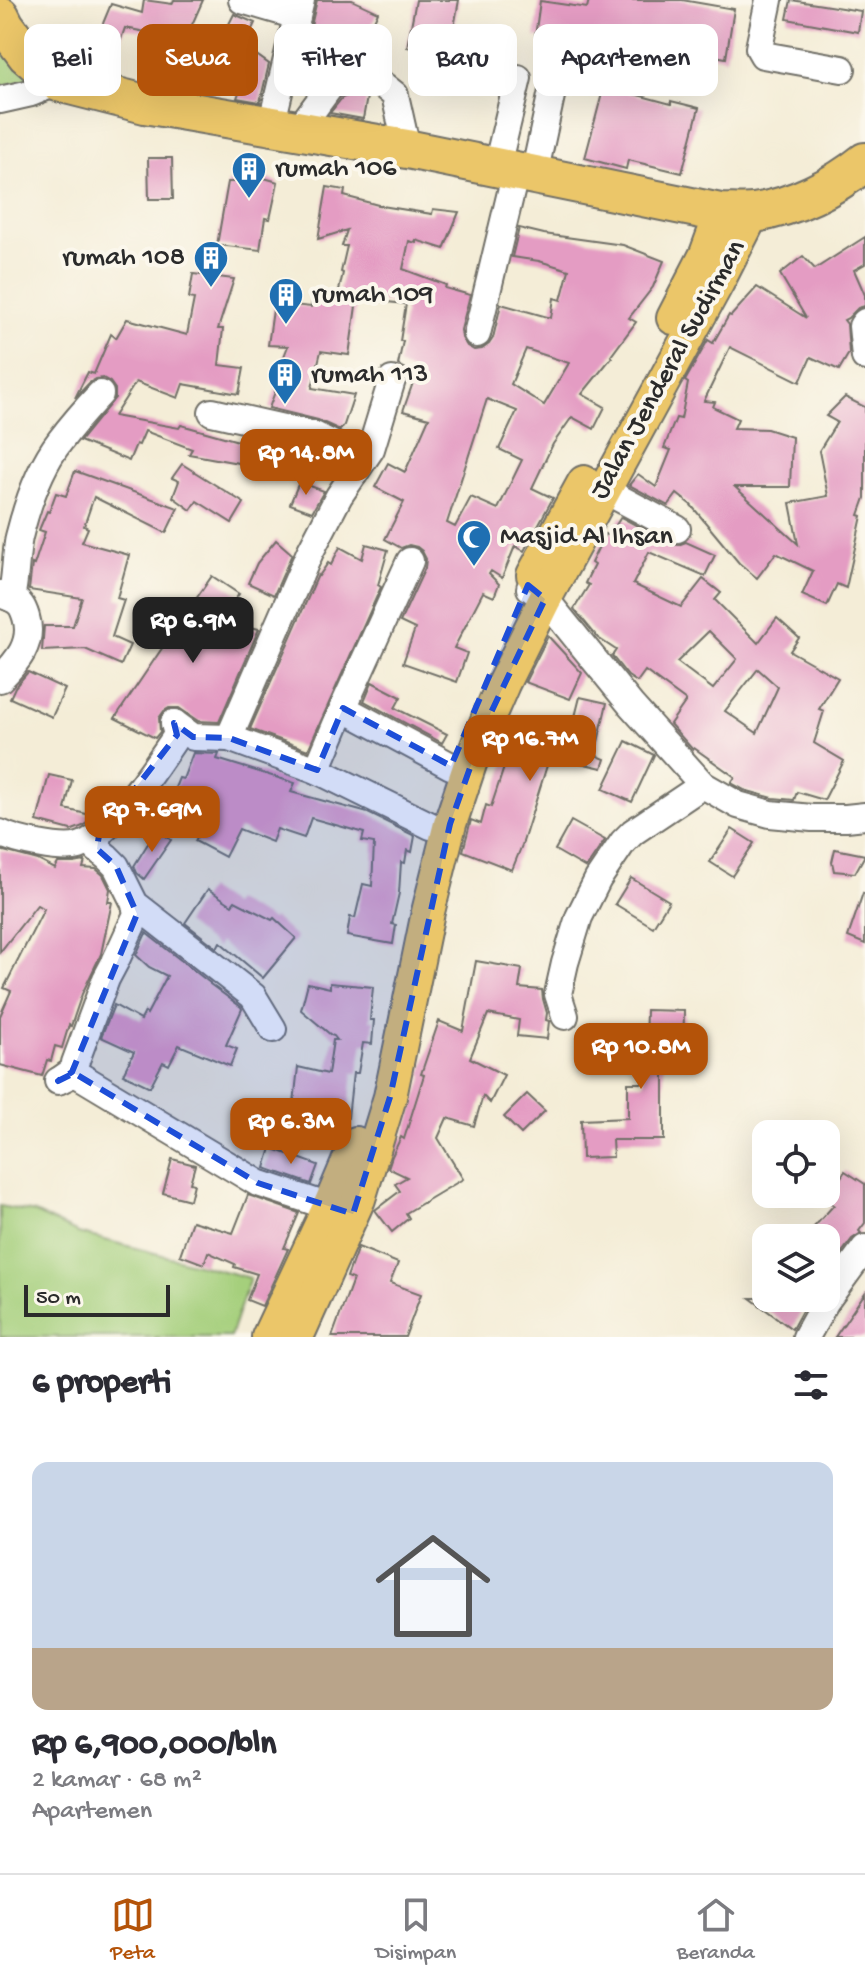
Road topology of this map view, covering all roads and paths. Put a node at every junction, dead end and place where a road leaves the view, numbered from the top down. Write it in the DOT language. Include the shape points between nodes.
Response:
graph roads {
  1 [pos="242,0"];
  2 [pos="769,0"];
  3 [pos="299,8"];
  4 [pos="0,16"];
  5 [pos="24,51"];
  6 [pos="842,69"];
  7 [pos="518,78"];
  8 [pos="24,94"];
  9 [pos="113,96"];
  10 [pos="548,96"];
  11 [pos="0,100"];
  12 [pos="284,128"];
  13 [pos="407,149"];
  14 [pos="865,162"];
  15 [pos="516,171"];
  16 [pos="737,213"];
  17 [pos="865,322"];
  18 [pos="477,334"];
  19 [pos="865,357"];
  20 [pos="392,380"];
  21 [pos="100,394"];
  22 [pos="212,412"];
  23 [pos="354,474"];
  24 [pos="604,490"];
  25 [pos="677,529"];
  26 [pos="410,561"];
  27 [pos="536,592"];
  28 [pos="5,596"];
  29 [pos="0,679"];
  30 [pos="343,708"];
  31 [pos="480,712"];
  32 [pos="229,738"];
  33 [pos="451,766"];
  34 [pos="317,770"];
  35 [pos="703,785"];
  36 [pos="865,816"];
  37 [pos="431,826"];
  38 [pos="0,833"];
  39 [pos="99,835"];
  40 [pos="135,904"];
  41 [pos="565,1016"];
  42 [pos="273,1029"];
  43 [pos="341,1210"];
  44 [pos="865,1248"];
  45 [pos="268,1337"];
  46 [pos="297,1337"];
  47 [pos="806,1337"];
  1 -- 3 [label="street"];
  2 -- 6 [label="street" via="759,48 763,55"];
  3 -- 12 [label="street"];
  4 -- 5 [label="highway"];
  7 -- 15 [label="street"];
  8 -- 11 [label="street"];
  9 -- 12 [label="highway"];
  10 -- 15 [label="street"];
  12 -- 13 [label="highway"];
  12 -- 13 [label="street" via="332,84 348,79 380,83 395,95"];
  13 -- 15 [label="highway"];
  14 -- 16 [label="highway" via="796,202"];
  15 -- 16 [label="highway"];
  15 -- 18 [label="street"];
  16 -- 24 [label="main road, Jalan Jenderal Sudirman" via="718,282"];
  16 -- 27 [label="main road, Jalan Jenderal Sudirman" via="706,254 558,526"];
  17 -- 19 [label="street"];
  20 -- 23 [label="street" via="371,449"];
  21 -- 28 [label="street" via="58,443 32,495"];
  22 -- 23 [label="street" via="314,435 334,445"];
  23 -- 32 [label="street" via="310,552"];
  24 -- 25 [label="street"];
  24 -- 27 [label="main road, Jalan Jenderal Sudirman"];
  26 -- 30 [label="street"];
  27 -- 31 [label="main road, Jalan Jenderal Sudirman"];
  27 -- 35 [label="street"];
  28 -- 29 [label="street" via="22,606 28,639"];
  30 -- 33 [label="street"];
  30 -- 34 [label="street"];
  31 -- 33 [label="main road, Jalan Jenderal Sudirman"];
  31 -- 43 [label="main road, Jalan Jenderal Sudirman" via="428,912 390,1097"];
  32 -- 34 [label="street"];
  32 -- 39 [label="street" via="193,737 174,723 177,735"];
  33 -- 37 [label="main road, Jalan Jenderal Sudirman"];
  34 -- 37 [label="street"];
  35 -- 36 [label="street" via="738,805 770,814"];
  35 -- 41 [label="street" via="633,832 598,879 565,963 558,994"];
  37 -- 43 [label="main road, Jalan Jenderal Sudirman" via="409,910 387,1033 369,1108 347,1167"];
  38 -- 39 [label="street" via="57,847 78,847"];
  39 -- 40 [label="street" via="97,849 116,866"];
  40 -- 42 [label="street" via="253,996"];
  40 -- 43 [label="street" via="137,914 97,1001 74,1070 58,1081 75,1073 258,1183"];
  43 -- 45 [label="main road, Jalan Jenderal Sudirman"];
  43 -- 46 [label="main road, Jalan Jenderal Sudirman"];
  44 -- 47 [label="street"];
}
